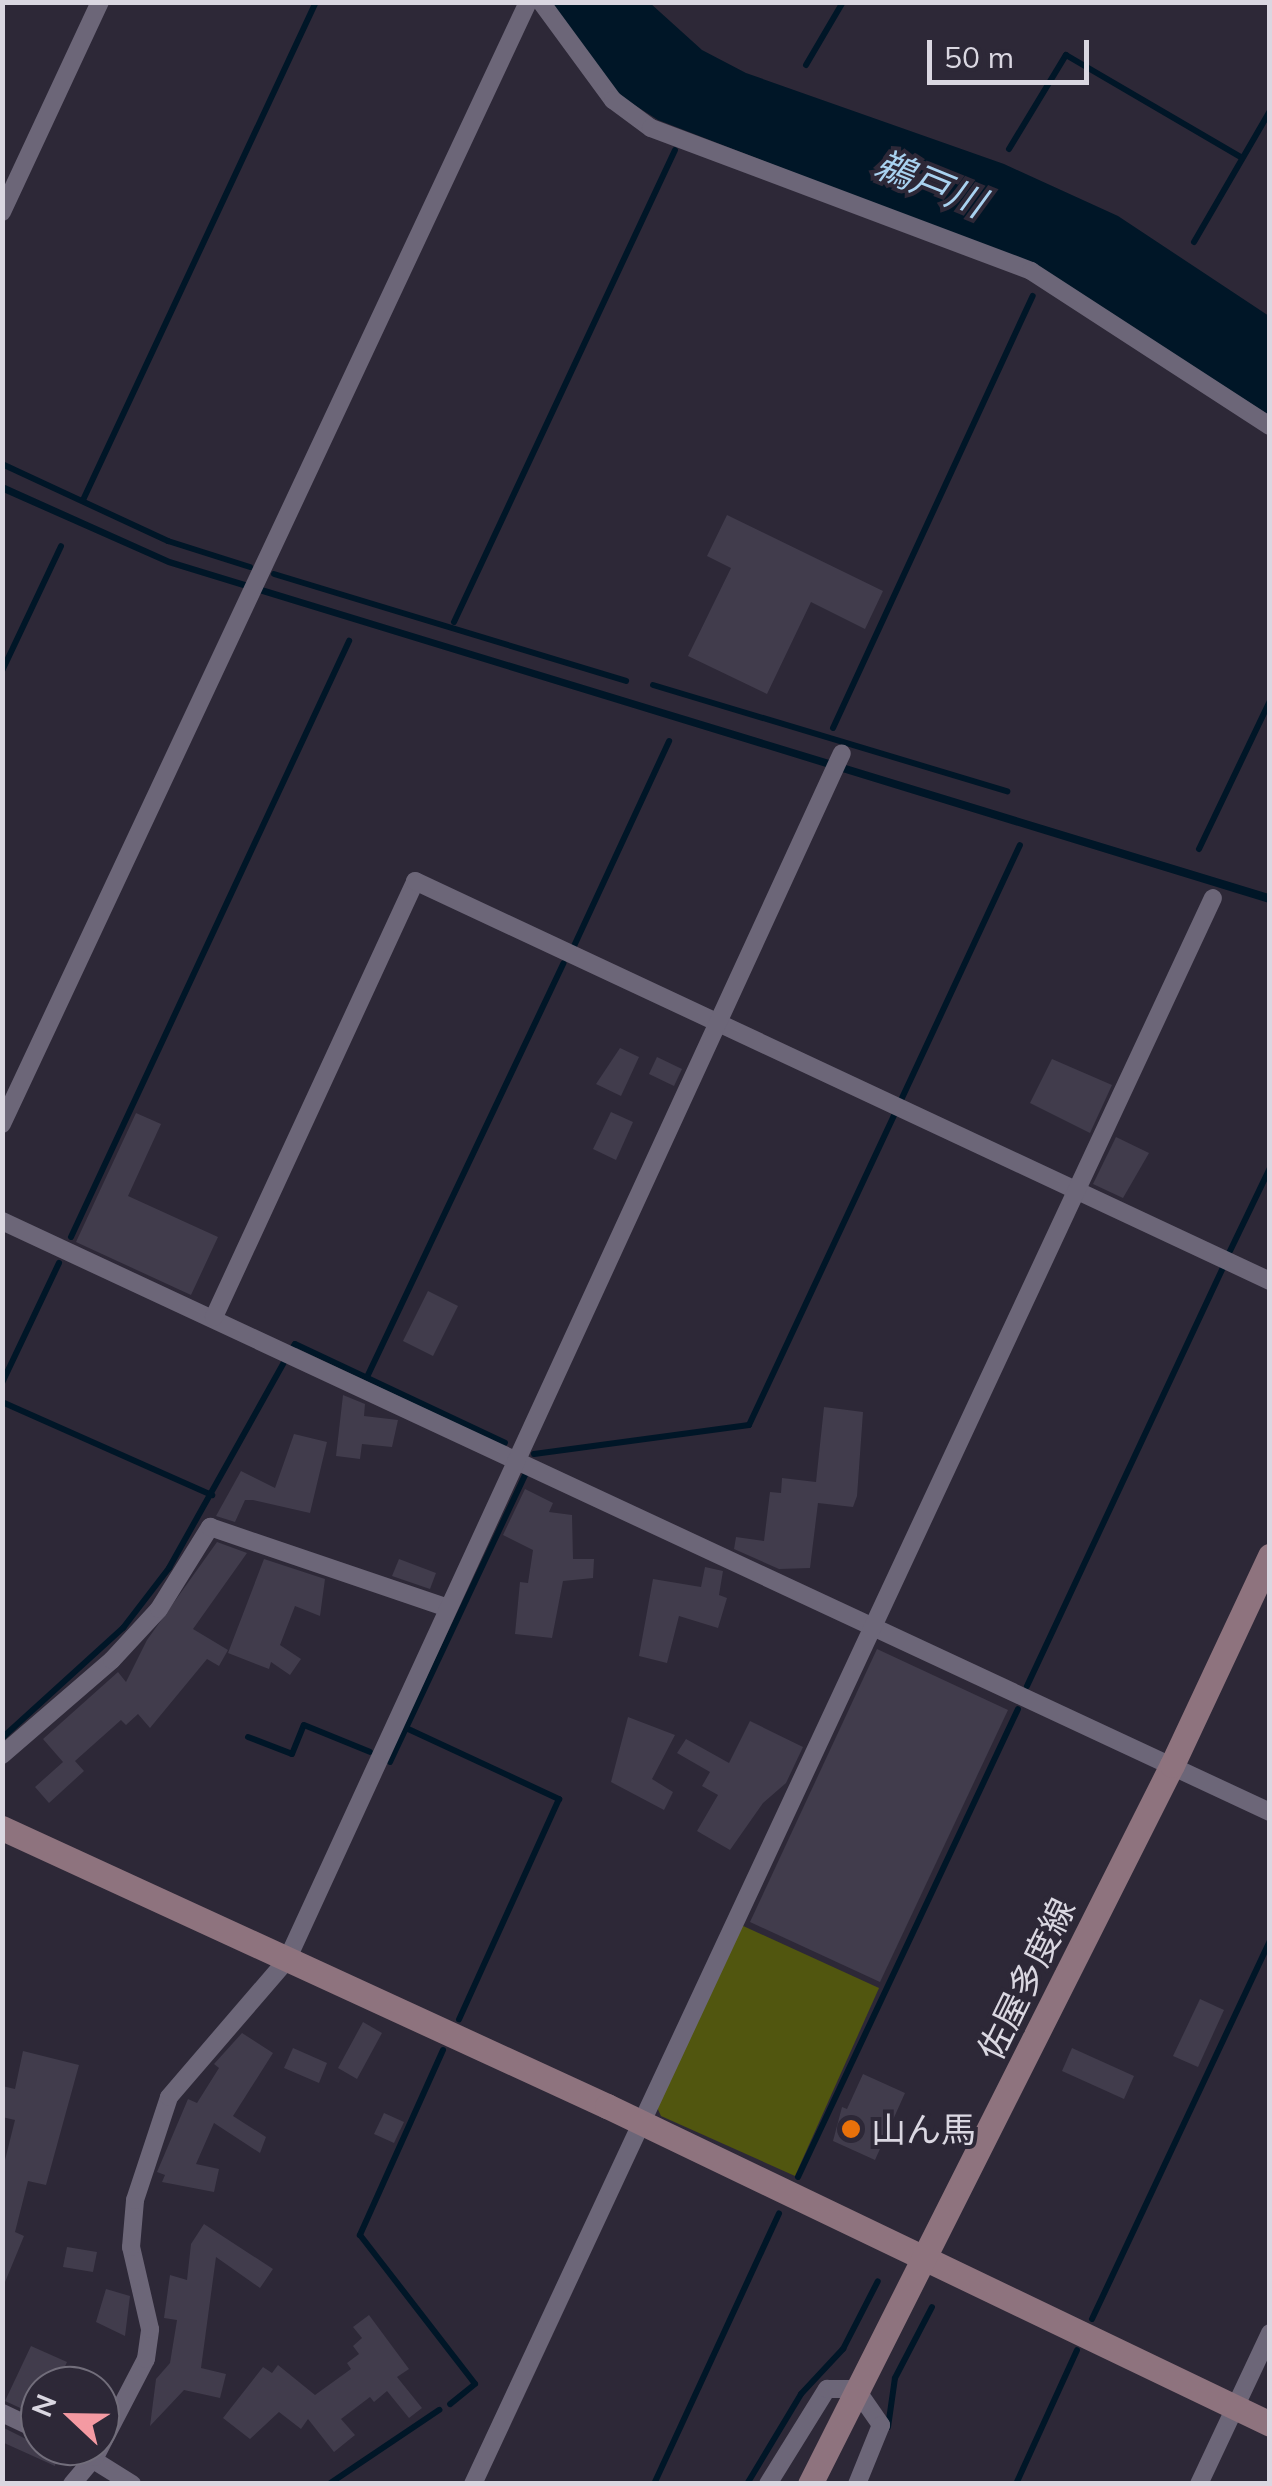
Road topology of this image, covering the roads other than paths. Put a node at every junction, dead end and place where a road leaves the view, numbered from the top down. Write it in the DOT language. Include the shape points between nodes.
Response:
graph roads {
  1 [pos="100,2"];
  2 [pos="528,2"];
  3 [pos="541,2"];
  4 [pos="2,212"];
  5 [pos="1270,426"];
  6 [pos="842,753"];
  7 [pos="1212,898"];
  8 [pos="720,1023"];
  9 [pos="2,1124"];
  10 [pos="1077,1191"];
  11 [pos="2,1220"];
  12 [pos="1270,1281"];
  13 [pos="214,1317"];
  14 [pos="516,1460"];
  15 [pos="1270,1556"];
  16 [pos="448,1608"];
  17 [pos="873,1626"];
  18 [pos="2,1755"];
  19 [pos="1172,1765"];
  20 [pos="1270,1812"];
  21 [pos="2,1828"];
  22 [pos="287,1960"];
  23 [pos="641,2124"];
  24 [pos="926,2259"];
  25 [pos="1270,2333"];
  26 [pos="856,2389"];
  27 [pos="120,2408"];
  28 [pos="1234,2408"];
  29 [pos="1270,2424"];
  30 [pos="106,2466"];
  31 [pos="132,2484"];
  32 [pos="473,2484"];
  33 [pos="768,2484"];
  34 [pos="810,2484"];
  35 [pos="856,2484"];
  36 [pos="1200,2484"];
  1 -- 4 [label="street"];
  2 -- 9 [label="street"];
  3 -- 5 [label="street" via="613,100 651,128 1032,271"];
  6 -- 8 [label="street"];
  7 -- 10 [label="street"];
  8 -- 10 [label="street"];
  8 -- 13 [label="street" via="415,881"];
  8 -- 14 [label="street"];
  10 -- 12 [label="street"];
  10 -- 17 [label="street"];
  11 -- 13 [label="street"];
  13 -- 14 [label="street"];
  14 -- 16 [label="street"];
  14 -- 17 [label="street"];
  15 -- 19 [label="street, 佐屋多度線"];
  16 -- 18 [label="street" via="210,1527 158,1608 112,1660"];
  16 -- 22 [label="street"];
  17 -- 19 [label="street"];
  17 -- 23 [label="street"];
  19 -- 20 [label="street"];
  19 -- 24 [label="street, 佐屋多度線"];
  21 -- 22 [label="street"];
  22 -- 23 [label="street"];
  22 -- 27 [label="street" via="169,2097 159,2119 135,2200 131,2247 147,2310 146,2358"];
  23 -- 24 [label="street"];
  23 -- 32 [label="street"];
  24 -- 26 [label="street, 佐屋多度線"];
  24 -- 28 [label="street"];
  25 -- 28 [label="street"];
  26 -- 33 [label="street" via="827,2389"];
  26 -- 34 [label="street, 佐屋多度線"];
  26 -- 35 [label="street" via="881,2425"];
  28 -- 29 [label="street"];
  28 -- 36 [label="street"];
  30 -- 31 [label="street"];
}
